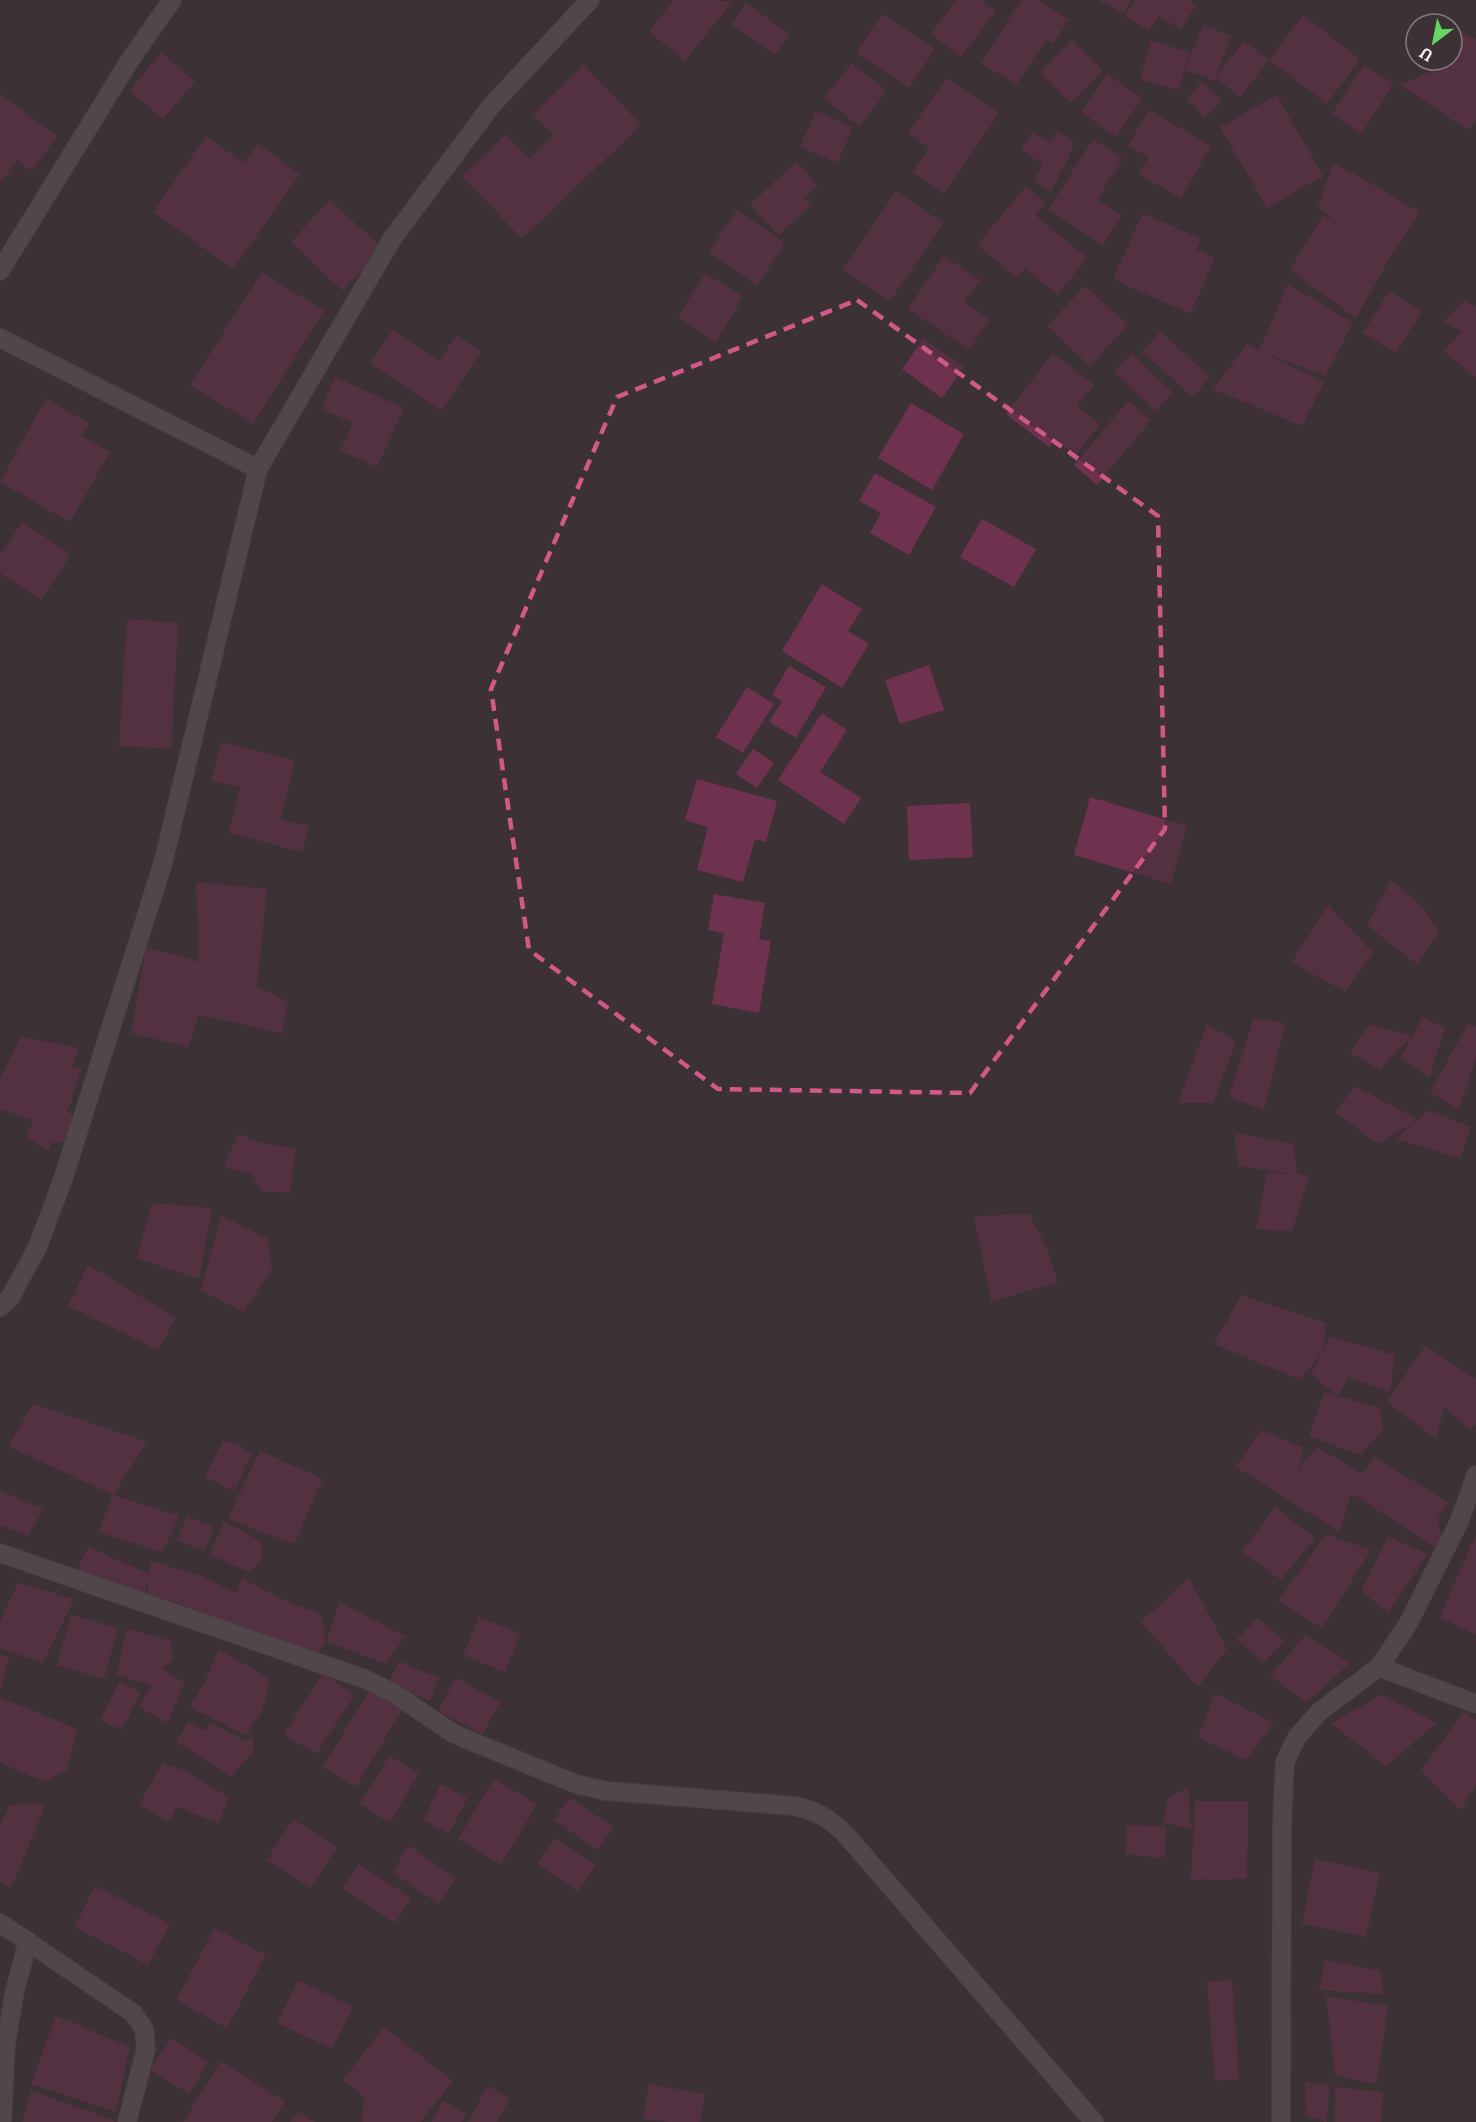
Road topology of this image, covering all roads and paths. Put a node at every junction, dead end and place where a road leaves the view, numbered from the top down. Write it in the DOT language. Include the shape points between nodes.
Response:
graph roads {
  1 [pos="172,0"];
  2 [pos="590,0"];
  3 [pos="0,271"];
  4 [pos="0,338"];
  5 [pos="258,469"];
  6 [pos="0,1307"];
  7 [pos="1476,1474"];
  8 [pos="0,1553"];
  9 [pos="1379,1667"];
  10 [pos="1476,1704"];
  11 [pos="0,1923"];
  12 [pos="28,1941"];
  13 [pos="2,2122"];
  14 [pos="127,2122"];
  15 [pos="1094,2122"];
  16 [pos="1281,2122"];
  1 -- 3 [label="street" via="130,60"];
  2 -- 5 [label="street" via="491,106 392,239"];
  4 -- 5 [label="street"];
  5 -- 6 [label="street" via="163,863 64,1176 38,1246 10,1298"];
  7 -- 9 [label="street" via="1459,1522 1413,1614"];
  8 -- 15 [label="street" via="365,1679 395,1694 454,1734 576,1784 606,1791 795,1806 818,1812 846,1835"];
  9 -- 10 [label="street"];
  9 -- 16 [label="street" via="1319,1712 1297,1737 1285,1762"];
  11 -- 12 [label="street"];
  12 -- 13 [label="street" via="6,2043"];
  12 -- 14 [label="street" via="133,2013 144,2028 146,2049"];
}
